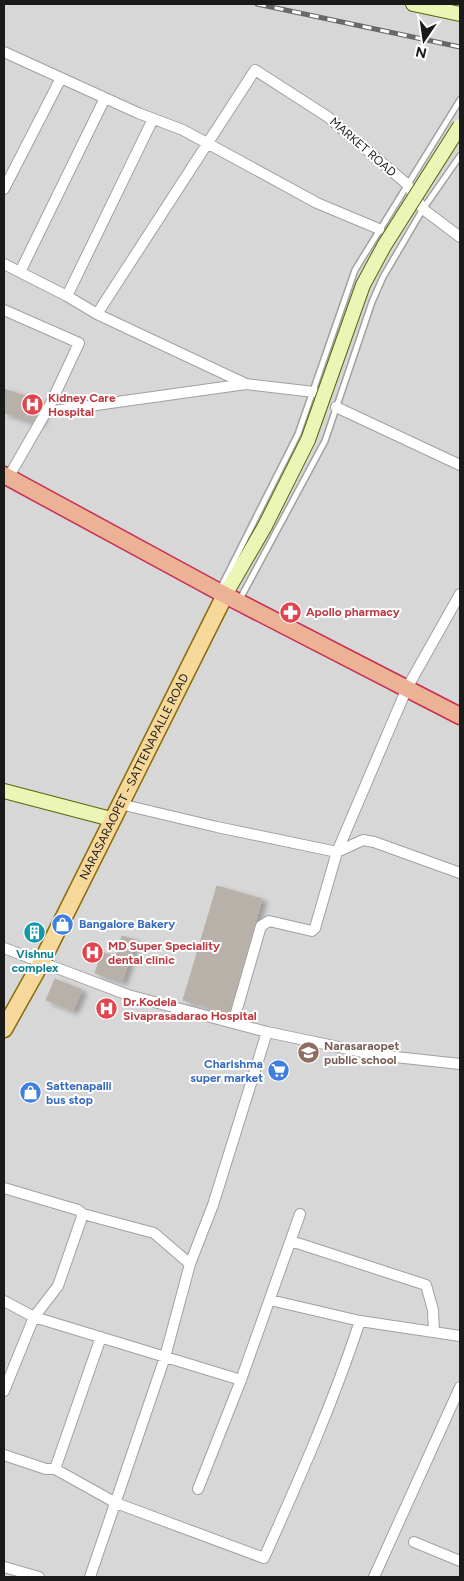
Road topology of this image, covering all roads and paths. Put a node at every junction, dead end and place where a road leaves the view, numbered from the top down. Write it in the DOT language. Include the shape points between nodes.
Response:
graph roads {
  1 [pos="413,4"];
  2 [pos="460,14"];
  3 [pos="4,52"];
  4 [pos="61,78"];
  5 [pos="106,98"];
  6 [pos="460,100"];
  7 [pos="153,119"];
  8 [pos="460,126"];
  9 [pos="206,143"];
  10 [pos="460,156"];
  11 [pos="407,184"];
  12 [pos="4,189"];
  13 [pos="423,209"];
  14 [pos="379,229"];
  15 [pos="460,237"];
  16 [pos="4,264"];
  17 [pos="20,272"];
  18 [pos="67,296"];
  19 [pos="4,310"];
  20 [pos="97,314"];
  21 [pos="246,384"];
  22 [pos="314,392"];
  23 [pos="336,407"];
  24 [pos="46,412"];
  25 [pos="460,466"];
  26 [pos="5,480"];
  27 [pos="460,594"];
  28 [pos="227,596"];
  29 [pos="407,688"];
  30 [pos="460,716"];
  31 [pos="4,792"];
  32 [pos="120,804"];
  33 [pos="111,819"];
  34 [pos="337,852"];
  35 [pos="460,873"];
  36 [pos="4,948"];
  37 [pos="41,963"];
  38 [pos="233,1023"];
  39 [pos="4,1029"];
  40 [pos="267,1032"];
  41 [pos="460,1064"];
  42 [pos="4,1188"];
  43 [pos="83,1214"];
  44 [pos="300,1214"];
  45 [pos="291,1241"];
  46 [pos="190,1264"];
  47 [pos="270,1300"];
  48 [pos="4,1301"];
  49 [pos="34,1317"];
  50 [pos="360,1321"];
  51 [pos="434,1332"];
  52 [pos="460,1336"];
  53 [pos="101,1337"];
  54 [pos="165,1357"];
  55 [pos="241,1380"];
  56 [pos="460,1387"];
  57 [pos="4,1391"];
  58 [pos="4,1455"];
  59 [pos="55,1469"];
  60 [pos="198,1489"];
  61 [pos="116,1504"];
  62 [pos="414,1542"];
  63 [pos="460,1560"];
  64 [pos="4,1567"];
  65 [pos="93,1576"];
  66 [pos="39,1577"];
  67 [pos="374,1577"];
  1 -- 2 [label="main road"];
  3 -- 4 [label="street"];
  4 -- 5 [label="street"];
  4 -- 12 [label="street"];
  5 -- 7 [label="street"];
  5 -- 17 [label="street"];
  6 -- 11 [label="lane"];
  7 -- 9 [label="street"];
  7 -- 18 [label="street"];
  8 -- 28 [label="main road, NARASARAOPET - SATTENAPALLE ROAD, bridge" via="363,285 308,440"];
  9 -- 11 [label="street, MARKET ROAD" via="255,70 328,116"];
  9 -- 14 [label="street" via="317,203"];
  9 -- 20 [label="street"];
  10 -- 13 [label="lane"];
  11 -- 13 [label="street, MARKET ROAD"];
  11 -- 14 [label="lane"];
  13 -- 15 [label="street, MARKET ROAD"];
  13 -- 23 [label="lane" via="383,277"];
  14 -- 22 [label="lane" via="355,270"];
  16 -- 17 [label="street"];
  17 -- 18 [label="street"];
  18 -- 20 [label="street"];
  19 -- 24 [label="street" via="79,343"];
  20 -- 21 [label="street"];
  21 -- 22 [label="street"];
  21 -- 24 [label="street"];
  22 -- 28 [label="lane"];
  23 -- 25 [label="street"];
  23 -- 28 [label="lane" via="321,450"];
  24 -- 26 [label="street"];
  26 -- 28 [label="highway"];
  27 -- 29 [label="street"];
  28 -- 29 [label="highway"];
  28 -- 32 [label="main road, NARASARAOPET - SATTENAPALLE ROAD"];
  29 -- 30 [label="highway"];
  29 -- 34 [label="street"];
  31 -- 33 [label="main road"];
  32 -- 33 [label="main road, NARASARAOPET - SATTENAPALLE ROAD"];
  32 -- 34 [label="street"];
  33 -- 37 [label="main road, NARASARAOPET - SATTENAPALLE ROAD"];
  34 -- 35 [label="street" via="363,840"];
  34 -- 38 [label="street" via="312,931 269,921 261,926"];
  36 -- 37 [label="street"];
  37 -- 38 [label="street" via="128,995"];
  37 -- 39 [label="main road, NARASARAOPET - SATTENAPALLE ROAD"];
  38 -- 40 [label="street"];
  40 -- 41 [label="street" via="377,1055"];
  40 -- 46 [label="street" via="213,1205"];
  42 -- 43 [label="street"];
  43 -- 46 [label="street" via="154,1234"];
  43 -- 49 [label="street" via="58,1286"];
  44 -- 45 [label="street"];
  45 -- 47 [label="street"];
  45 -- 51 [label="street" via="426,1285"];
  46 -- 54 [label="street"];
  47 -- 50 [label="street"];
  47 -- 55 [label="street"];
  48 -- 49 [label="street"];
  49 -- 53 [label="street"];
  49 -- 57 [label="street"];
  50 -- 51 [label="street"];
  50 -- 61 [label="street" via="310,1457 264,1558"];
  51 -- 52 [label="street"];
  53 -- 54 [label="street"];
  53 -- 59 [label="street"];
  54 -- 55 [label="street"];
  54 -- 61 [label="street"];
  55 -- 60 [label="street"];
  56 -- 67 [label="street"];
  58 -- 59 [label="street"];
  59 -- 61 [label="street"];
  61 -- 65 [label="street"];
  62 -- 63 [label="street"];
  64 -- 66 [label="street"];
}
